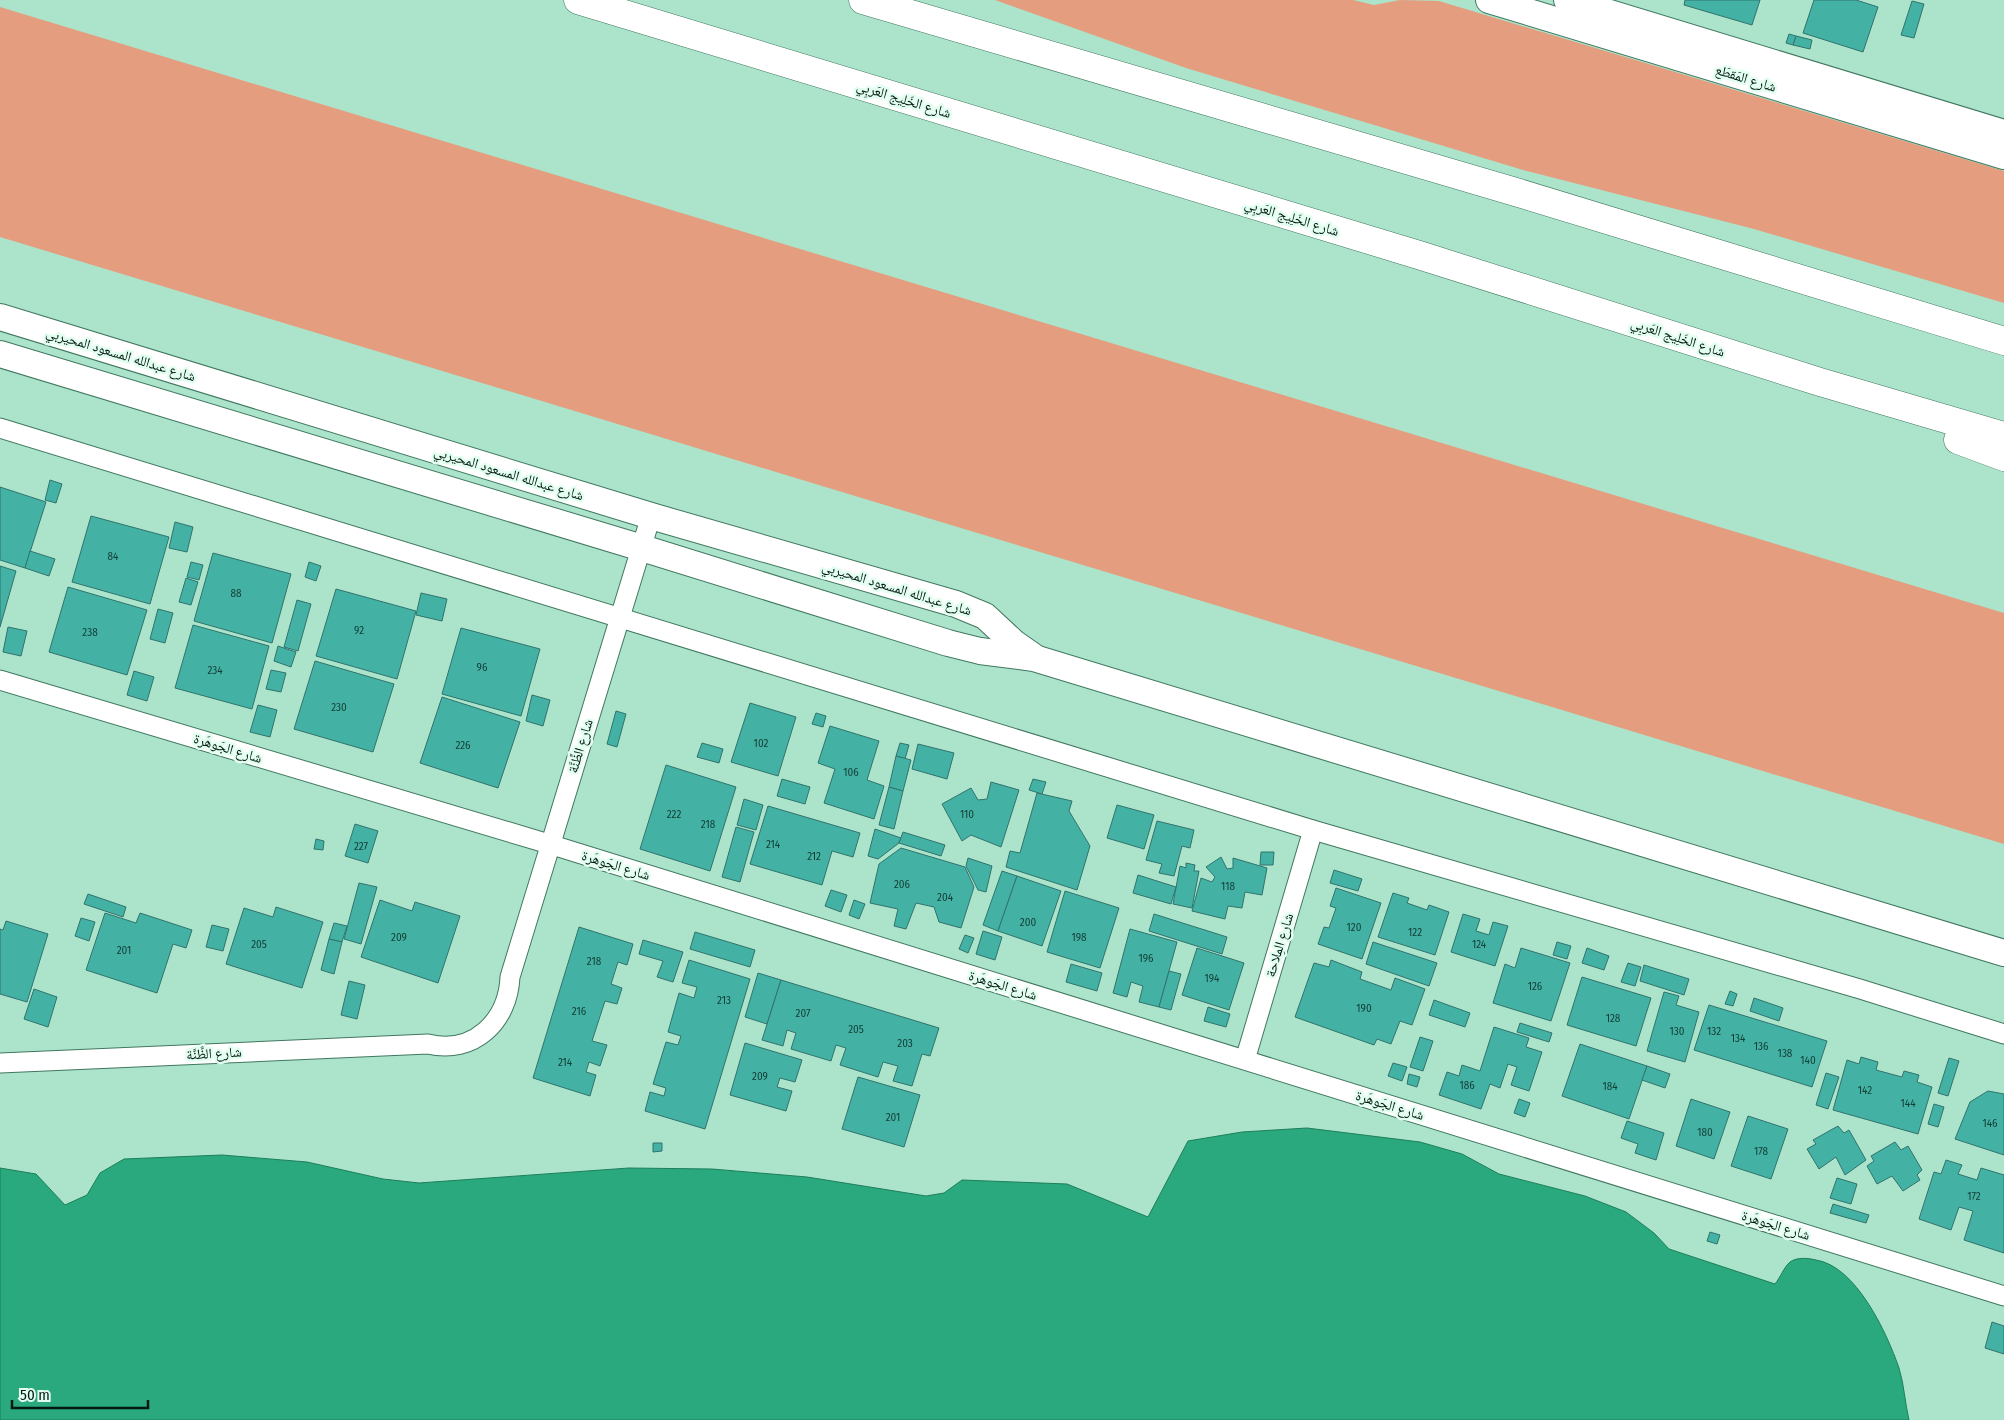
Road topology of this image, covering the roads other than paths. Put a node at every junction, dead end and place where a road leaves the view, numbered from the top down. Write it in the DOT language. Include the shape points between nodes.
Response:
graph roads {
  1 [pos="578,0"];
  2 [pos="863,0"];
  3 [pos="1489,0"];
  4 [pos="1567,0"];
  5 [pos="2004,133"];
  6 [pos="2004,156"];
  7 [pos="1911,312"];
  8 [pos="0,317"];
  9 [pos="2004,335"];
  10 [pos="2004,341"];
  11 [pos="0,354"];
  12 [pos="1820,382"];
  13 [pos="0,428"];
  14 [pos="2004,436"];
  15 [pos="2004,457"];
  16 [pos="651,516"];
  17 [pos="642,548"];
  18 [pos="956,604"];
  19 [pos="620,619"];
  20 [pos="934,639"];
  21 [pos="1034,658"];
  22 [pos="0,680"];
  23 [pos="1313,830"];
  24 [pos="549,844"];
  25 [pos="2004,953"];
  26 [pos="2004,1034"];
  27 [pos="1245,1060"];
  28 [pos="0,1063"];
  29 [pos="2004,1296"];
  1 -- 12 [label="highway, شارع الخَلِيج العَربِي" via="1422,256"];
  2 -- 7 [label="highway"];
  3 -- 6 [label="street, شارع المَقطَع"];
  4 -- 5 [label="street, شارع المَقطَع"];
  7 -- 9 [label="highway"];
  7 -- 10 [label="highway"];
  8 -- 16 [label="street, شارع عبدالله المسعود المحيربي"];
  11 -- 17 [label="street"];
  12 -- 14 [label="highway, شارع الخَلِيج العَربِي"];
  12 -- 15 [label="highway" via="1916,425"];
  13 -- 19 [label="street"];
  16 -- 17 [label="street, شارع الظَّنَّة"];
  16 -- 18 [label="street, شارع عبدالله المسعود المحيربي"];
  17 -- 19 [label="street, شارع الظَّنَّة"];
  17 -- 20 [label="street"];
  18 -- 20 [label="street" via="970,619 968,631 958,637"];
  18 -- 21 [label="street, شارع عبدالله المسعود المحيربي" via="985,616"];
  19 -- 23 [label="street"];
  19 -- 24 [label="street, شارع الظَّنَّة"];
  20 -- 21 [label="street" via="980,651"];
  21 -- 25 [label="street"];
  22 -- 24 [label="street, شارع الجَوهَرة"];
  23 -- 26 [label="street"];
  23 -- 27 [label="street, شارع المِلاحة"];
  24 -- 27 [label="street, شارع الجَوهَرة"];
  24 -- 28 [label="street, شارع الظَّنَّة" via="510,977 492,1007 477,1024 466,1030 428,1044"];
  27 -- 29 [label="street, شارع الجَوهَرة"];
}
